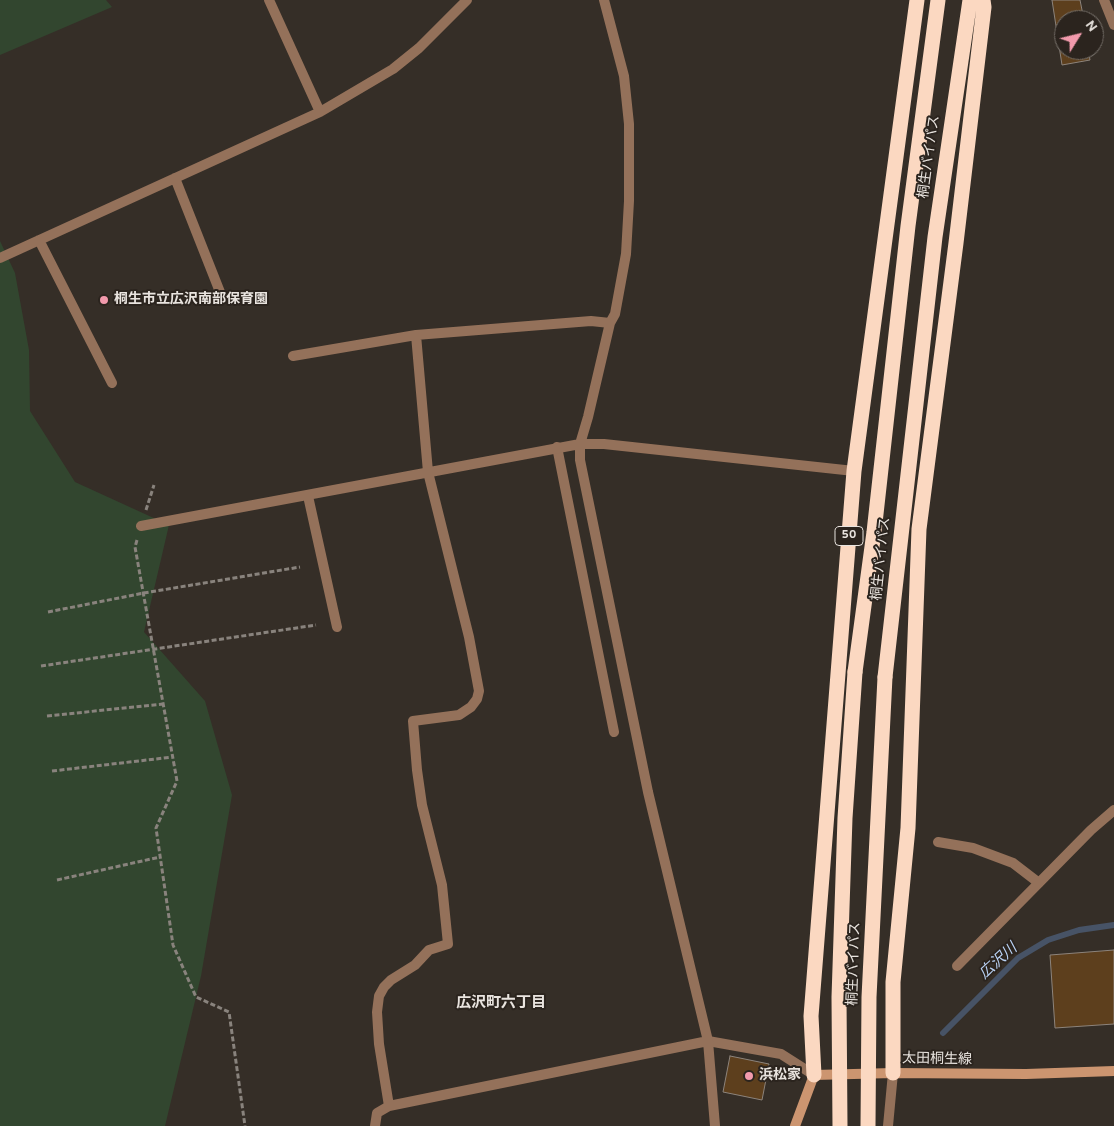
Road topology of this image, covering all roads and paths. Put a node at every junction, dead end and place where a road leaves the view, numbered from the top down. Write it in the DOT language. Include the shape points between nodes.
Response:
graph roads {
  1 [pos="269,0"];
  2 [pos="467,0"];
  3 [pos="604,0"];
  4 [pos="916,0"];
  5 [pos="938,0"];
  6 [pos="970,0"];
  7 [pos="983,0"];
  8 [pos="1104,0"];
  9 [pos="1114,25"];
  10 [pos="320,112"];
  11 [pos="175,178"];
  12 [pos="39,240"];
  13 [pos="0,258"];
  14 [pos="220,292"];
  15 [pos="610,323"];
  16 [pos="416,335"];
  17 [pos="293,356"];
  18 [pos="112,383"];
  19 [pos="580,444"];
  20 [pos="557,447"];
  21 [pos="854,470"];
  22 [pos="428,472"];
  23 [pos="154,485"];
  24 [pos="308,496"];
  25 [pos="141,526"];
  26 [pos="300,567"];
  27 [pos="144,593"];
  28 [pos="48,612"];
  29 [pos="316,625"];
  30 [pos="337,627"];
  31 [pos="154,649"];
  32 [pos="41,666"];
  33 [pos="163,704"];
  34 [pos="47,716"];
  35 [pos="614,732"];
  36 [pos="173,757"];
  37 [pos="52,771"];
  38 [pos="1114,810"];
  39 [pos="938,842"];
  40 [pos="160,857"];
  41 [pos="57,880"];
  42 [pos="1039,883"];
  43 [pos="958,966"];
  44 [pos="708,1041"];
  45 [pos="1114,1071"];
  46 [pos="893,1073"];
  47 [pos="814,1075"];
  48 [pos="389,1106"];
  49 [pos="245,1126"];
  50 [pos="375,1126"];
  51 [pos="715,1126"];
  52 [pos="795,1126"];
  53 [pos="840,1126"];
  54 [pos="868,1126"];
  55 [pos="888,1126"];
  1 -- 10 [label="street"];
  2 -- 10 [label="street" via="393,69"];
  3 -- 15 [label="street" via="624,76 629,124 626,254 615,314"];
  4 -- 21 [label="highway, 50"];
  5 -- 53 [label="highway, 桐生バイパス / 50, bridge" via="855,672 839,997"];
  6 -- 54 [label="highway, 桐生バイパス, bridge" via="935,237 886,678 869,997"];
  7 -- 46 [label="highway" via="919,530 908,828 893,982"];
  8 -- 9 [label="street"];
  10 -- 11 [label="street"];
  11 -- 12 [label="street"];
  11 -- 14 [label="street"];
  12 -- 13 [label="street"];
  12 -- 18 [label="street"];
  15 -- 16 [label="street" via="591,321"];
  15 -- 19 [label="street"];
  16 -- 17 [label="street"];
  16 -- 22 [label="street"];
  19 -- 20 [label="street"];
  19 -- 21 [label="street"];
  19 -- 44 [label="street" via="580,460 648,792"];
  20 -- 22 [label="street"];
  20 -- 35 [label="street"];
  21 -- 47 [label="highway, 50" via="811,1016"];
  22 -- 24 [label="street"];
  22 -- 48 [label="street" via="479,690 471,707 459,716 413,721 422,806 442,885 448,944 429,950 415,965 391,980 379,996 379,1044"];
  23 -- 25 [label="path"];
  24 -- 25 [label="street"];
  24 -- 30 [label="street"];
  25 -- 27 [label="path" via="136,547"];
  26 -- 27 [label="path"];
  27 -- 28 [label="path"];
  27 -- 31 [label="path"];
  29 -- 31 [label="path"];
  31 -- 32 [label="path"];
  31 -- 33 [label="path"];
  33 -- 34 [label="path"];
  33 -- 36 [label="path"];
  36 -- 37 [label="path"];
  36 -- 40 [label="path" via="177,781 156,828"];
  38 -- 42 [label="street"];
  39 -- 42 [label="street" via="974,848 1014,863"];
  40 -- 41 [label="path"];
  40 -- 49 [label="path" via="173,944 196,997 228,1012"];
  42 -- 43 [label="street"];
  44 -- 47 [label="street" via="781,1054"];
  44 -- 48 [label="street"];
  44 -- 51 [label="street"];
  45 -- 46 [label="main road, 太田桐生線"];
  46 -- 47 [label="main road, 太田桐生線"];
  46 -- 55 [label="street"];
  47 -- 52 [label="main road"];
  48 -- 50 [label="street" via="377,1113"];
}
